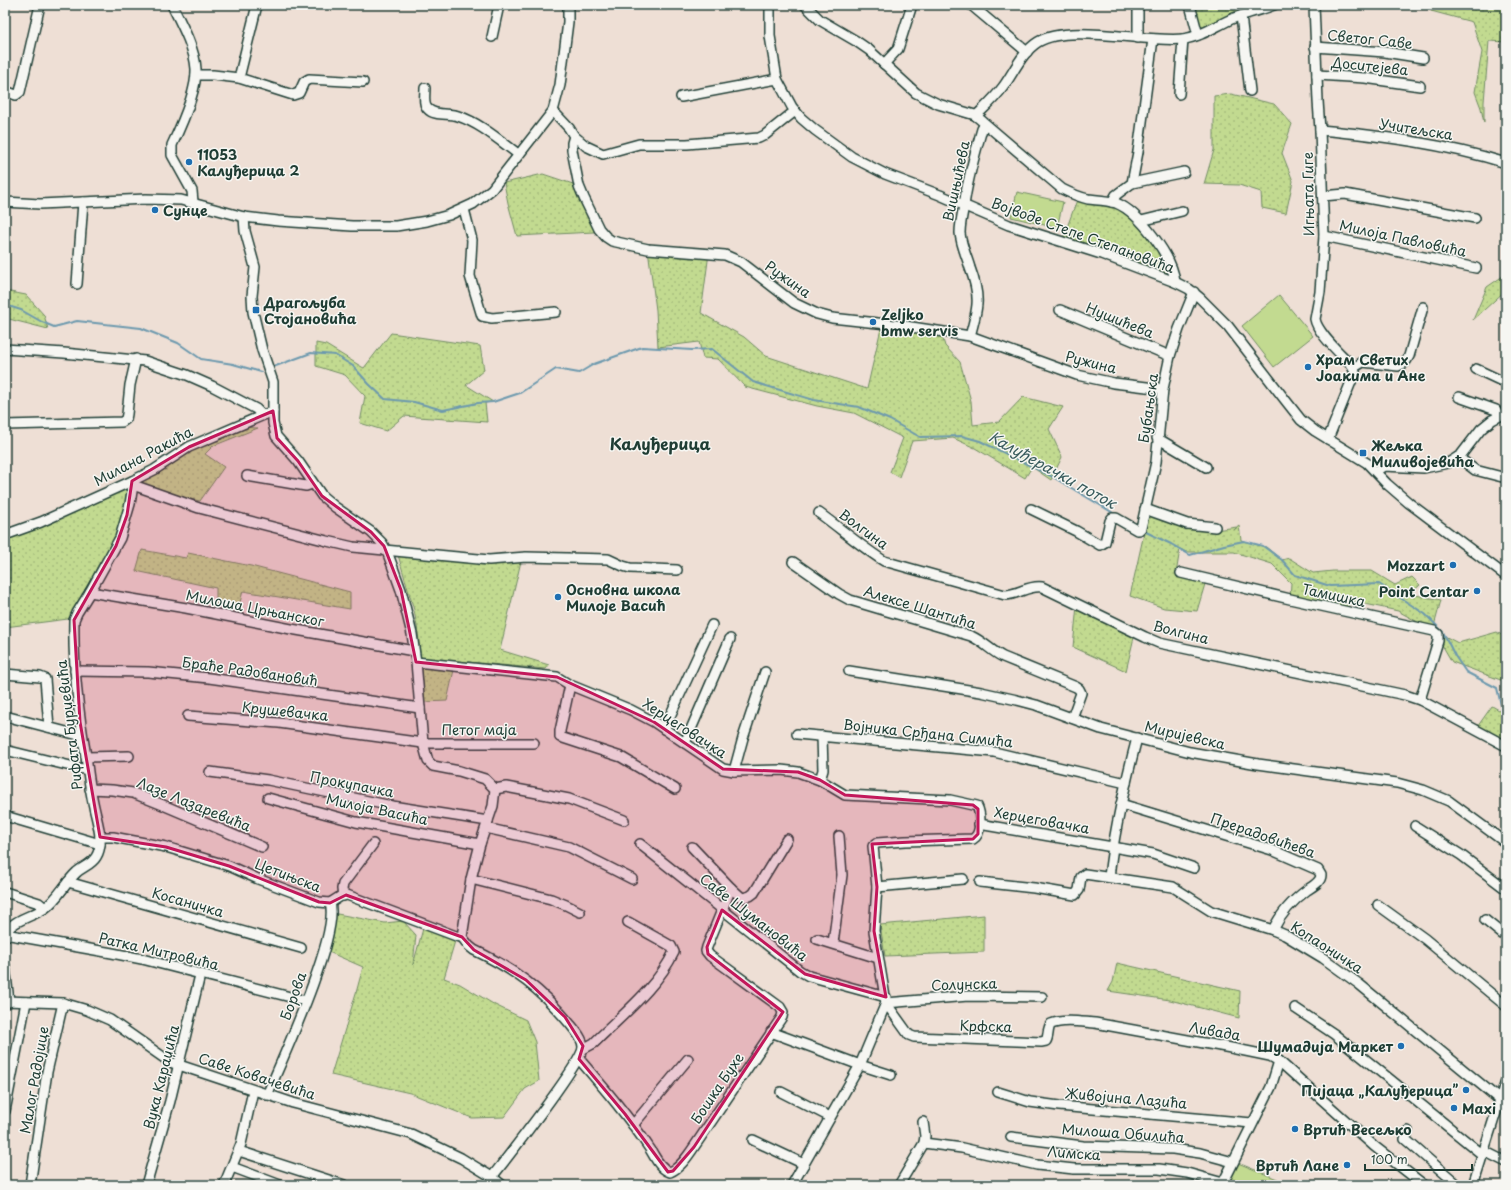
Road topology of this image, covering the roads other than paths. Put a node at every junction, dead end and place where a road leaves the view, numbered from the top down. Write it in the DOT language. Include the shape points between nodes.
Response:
graph roads {
  1 [pos="40,5"];
  2 [pos="172,5"];
  3 [pos="257,5"];
  4 [pos="499,5"];
  5 [pos="568,5"];
  6 [pos="770,5"];
  7 [pos="805,5"];
  8 [pos="912,5"];
  9 [pos="971,5"];
  10 [pos="1138,5"];
  11 [pos="1190,5"];
  12 [pos="1274,5"];
  13 [pos="1314,5"];
  14 [pos="1241,16"];
  15 [pos="1198,35"];
  16 [pos="492,37"];
  17 [pos="1138,38"];
  18 [pos="1153,39"];
  19 [pos="1183,39"];
  20 [pos="1315,47"];
  21 [pos="1027,52"];
  22 [pos="1423,58"];
  23 [pos="884,64"];
  24 [pos="1317,75"];
  25 [pos="196,76"];
  26 [pos="239,78"];
  27 [pos="777,79"];
  28 [pos="363,82"];
  29 [pos="1420,86"];
  30 [pos="426,88"];
  31 [pos="1250,91"];
  32 [pos="9,92"];
  33 [pos="1179,94"];
  34 [pos="680,98"];
  35 [pos="553,111"];
  36 [pos="795,111"];
  37 [pos="976,116"];
  38 [pos="985,124"];
  39 [pos="1320,130"];
  40 [pos="574,136"];
  41 [pos="518,154"];
  42 [pos="1506,163"];
  43 [pos="1184,172"];
  44 [pos="1132,183"];
  45 [pos="1323,196"];
  46 [pos="5,202"];
  47 [pos="83,202"];
  48 [pos="192,202"];
  49 [pos="1112,202"];
  50 [pos="964,205"];
  51 [pos="464,209"];
  52 [pos="1182,211"];
  53 [pos="244,217"];
  54 [pos="1475,218"];
  55 [pos="1141,221"];
  56 [pos="1324,236"];
  57 [pos="1476,268"];
  58 [pos="1175,282"];
  59 [pos="77,284"];
  60 [pos="1194,292"];
  61 [pos="1423,307"];
  62 [pos="1060,310"];
  63 [pos="556,312"];
  64 [pos="970,336"];
  65 [pos="5,349"];
  66 [pos="1170,356"];
  67 [pos="136,359"];
  68 [pos="1353,368"];
  69 [pos="1476,370"];
  70 [pos="1506,383"];
  71 [pos="1163,389"];
  72 [pos="1459,397"];
  73 [pos="272,411"];
  74 [pos="1503,414"];
  75 [pos="262,415"];
  76 [pos="5,425"];
  77 [pos="1157,438"];
  78 [pos="1328,439"];
  79 [pos="1458,457"];
  80 [pos="1206,467"];
  81 [pos="1376,471"];
  82 [pos="247,476"];
  83 [pos="1506,478"];
  84 [pos="132,483"];
  85 [pos="312,484"];
  86 [pos="1031,509"];
  87 [pos="1146,509"];
  88 [pos="819,513"];
  89 [pos="1215,526"];
  90 [pos="5,535"];
  91 [pos="386,550"];
  92 [pos="794,562"];
  93 [pos="677,570"];
  94 [pos="1181,573"];
  95 [pos="1506,576"];
  96 [pos="90,592"];
  97 [pos="712,625"];
  98 [pos="730,639"];
  99 [pos="414,651"];
  100 [pos="416,662"];
  101 [pos="75,671"];
  102 [pos="848,671"];
  103 [pos="765,672"];
  104 [pos="5,674"];
  105 [pos="570,685"];
  106 [pos="1420,700"];
  107 [pos="420,708"];
  108 [pos="5,716"];
  109 [pos="188,716"];
  110 [pos="1072,718"];
  111 [pos="49,727"];
  112 [pos="664,729"];
  113 [pos="797,734"];
  114 [pos="82,736"];
  115 [pos="822,736"];
  116 [pos="1138,738"];
  117 [pos="423,743"];
  118 [pos="534,743"];
  119 [pos="685,743"];
  120 [pos="1506,746"];
  121 [pos="5,750"];
  122 [pos="129,756"];
  123 [pos="86,757"];
  124 [pos="87,770"];
  125 [pos="734,771"];
  126 [pos="210,772"];
  127 [pos="820,780"];
  128 [pos="1126,783"];
  129 [pos="90,789"];
  130 [pos="495,789"];
  131 [pos="674,789"];
  132 [pos="268,798"];
  133 [pos="1121,804"];
  134 [pos="5,816"];
  135 [pos="624,820"];
  136 [pos="979,824"];
  137 [pos="487,825"];
  138 [pos="1415,826"];
  139 [pos="840,836"];
  140 [pos="100,840"];
  141 [pos="787,840"];
  142 [pos="1506,843"];
  143 [pos="372,844"];
  144 [pos="480,844"];
  145 [pos="640,844"];
  146 [pos="262,847"];
  147 [pos="692,847"];
  148 [pos="1112,847"];
  149 [pos="1194,868"];
  150 [pos="1109,877"];
  151 [pos="632,878"];
  152 [pos="471,879"];
  153 [pos="963,879"];
  154 [pos="68,882"];
  155 [pos="980,882"];
  156 [pos="877,887"];
  157 [pos="732,888"];
  158 [pos="1506,889"];
  159 [pos="5,892"];
  160 [pos="343,896"];
  161 [pos="330,903"];
  162 [pos="1378,905"];
  163 [pos="45,908"];
  164 [pos="722,910"];
  165 [pos="580,912"];
  166 [pos="1485,920"];
  167 [pos="628,922"];
  168 [pos="1273,930"];
  169 [pos="5,934"];
  170 [pos="462,937"];
  171 [pos="1506,937"];
  172 [pos="817,938"];
  173 [pos="833,943"];
  174 [pos="301,948"];
  175 [pos="878,958"];
  176 [pos="5,966"];
  177 [pos="200,975"];
  178 [pos="1042,997"];
  179 [pos="886,1000"];
  180 [pos="306,1001"];
  181 [pos="7,1002"];
  182 [pos="26,1002"];
  183 [pos="63,1003"];
  184 [pos="1506,1006"];
  185 [pos="1295,1008"];
  186 [pos="1051,1024"];
  187 [pos="771,1032"];
  188 [pos="583,1049"];
  189 [pos="579,1059"];
  190 [pos="688,1059"];
  191 [pos="1278,1060"];
  192 [pos="860,1065"];
  193 [pos="179,1066"];
  194 [pos="891,1075"];
  195 [pos="1506,1081"];
  196 [pos="253,1091"];
  197 [pos="781,1092"];
  198 [pos="998,1092"];
  199 [pos="268,1095"];
  200 [pos="1502,1099"];
  201 [pos="5,1110"];
  202 [pos="830,1117"];
  203 [pos="922,1122"];
  204 [pos="1252,1123"];
  205 [pos="633,1125"];
  206 [pos="1408,1130"];
  207 [pos="1011,1137"];
  208 [pos="754,1140"];
  209 [pos="924,1143"];
  210 [pos="239,1151"];
  211 [pos="1483,1153"];
  212 [pos="1233,1162"];
  213 [pos="1506,1162"];
  214 [pos="804,1164"];
  215 [pos="232,1167"];
  216 [pos="492,1177"];
  217 [pos="1222,1184"];
  218 [pos="1475,1184"];
  219 [pos="30,1185"];
  220 [pos="146,1185"];
  221 [pos="224,1185"];
  222 [pos="280,1185"];
  223 [pos="344,1185"];
  224 [pos="502,1185"];
  225 [pos="792,1185"];
  226 [pos="899,1185"];
  227 [pos="1424,1185"];
  228 [pos="1458,1185"];
  1 -- 32 [label="street" via="21,90 18,94"];
  2 -- 25 [label="street" via="191,48"];
  3 -- 26 [label="street"];
  4 -- 16 [label="street"];
  5 -- 35 [label="street" via="560,85"];
  6 -- 27 [label="street, Војводе Степе Степановића" via="770,36"];
  7 -- 23 [label="street" via="820,20 856,41"];
  8 -- 23 [label="street" via="898,49"];
  9 -- 21 [label="street"];
  10 -- 17 [label="street"];
  11 -- 15 [label="street"];
  12 -- 14 [label="street"];
  13 -- 20 [label="street, Игњата Гиге"];
  14 -- 15 [label="street"];
  14 -- 31 [label="street"];
  15 -- 19 [label="street"];
  17 -- 18 [label="street"];
  17 -- 21 [label="street" via="1089,34 1058,36 1041,40"];
  18 -- 19 [label="street"];
  18 -- 44 [label="street"];
  19 -- 33 [label="street"];
  20 -- 22 [label="street, Светог Саве" via="1385,52"];
  20 -- 24 [label="street, Игњата Гиге"];
  21 -- 37 [label="street" via="1003,88"];
  23 -- 37 [label="street" via="916,93 938,104"];
  24 -- 29 [label="street, Доситејева" via="1365,78"];
  24 -- 39 [label="street, Игњата Гиге"];
  25 -- 26 [label="street"];
  25 -- 48 [label="street" via="186,112 171,150 192,191"];
  26 -- 28 [label="street" via="293,95 299,93 304,82 309,79"];
  27 -- 34 [label="street"];
  27 -- 36 [label="street, Војводе Степе Степановића"];
  30 -- 41 [label="street" via="425,104 431,112 457,115 467,119"];
  35 -- 40 [label="street"];
  35 -- 41 [label="street"];
  36 -- 40 [label="street" via="765,135 753,139 687,144 640,144 603,154 586,146"];
  36 -- 50 [label="street, Војводе Степе Степановића" via="815,130 862,163"];
  37 -- 38 [label="street"];
  38 -- 49 [label="street" via="1062,189 1087,199"];
  38 -- 50 [label="street, Вишњићева" via="966,189"];
  39 -- 42 [label="street, Учитељска" via="1444,146"];
  39 -- 45 [label="street, Игњата Гиге"];
  40 -- 64 [label="street, Ружина" via="572,150 579,186 599,229 612,241 648,249 725,255 741,262 794,303 832,318"];
  41 -- 51 [label="street" via="492,189"];
  43 -- 44 [label="street"];
  44 -- 49 [label="street" via="1116,195"];
  45 -- 54 [label="street" via="1345,194"];
  45 -- 56 [label="street, Игњата Гиге"];
  46 -- 47 [label="street"];
  47 -- 48 [label="street" via="166,199"];
  47 -- 59 [label="street"];
  48 -- 53 [label="street"];
  49 -- 55 [label="street" via="1125,207"];
  50 -- 58 [label="street, Војводе Степе Степановића" via="1010,225 1101,254"];
  50 -- 64 [label="street, Вишњићева" via="960,234 978,296 977,312"];
  51 -- 53 [label="street" via="427,221 396,226 324,224"];
  51 -- 63 [label="street" via="472,240 470,276 482,316 492,318"];
  52 -- 55 [label="street"];
  53 -- 73 [label="street" via="245,231 255,267 253,312 273,382"];
  55 -- 58 [label="street" via="1173,269"];
  56 -- 57 [label="street, Милоја Павловића"];
  56 -- 68 [label="street, Игњата Гиге" via="1316,322"];
  58 -- 60 [label="street, Војводе Степе Степановића"];
  60 -- 66 [label="street, Бубањска"];
  60 -- 78 [label="street, Војводе Степе Степановића" via="1231,330 1298,416"];
  61 -- 68 [label="street" via="1407,361 1398,366 1363,362"];
  62 -- 66 [label="street, Нушићева"];
  64 -- 71 [label="street, Ружина" via="1077,376"];
  65 -- 67 [label="street"];
  66 -- 71 [label="street, Бубањска"];
  67 -- 75 [label="street" via="212,386 256,408"];
  67 -- 76 [label="street" via="130,385 128,414 122,422"];
  68 -- 78 [label="street" via="1354,374"];
  69 -- 70 [label="street"];
  71 -- 77 [label="street, Бубањска"];
  72 -- 74 [label="street"];
  73 -- 75 [label="street, Милана Ракића"];
  73 -- 85 [label="street" via="277,438 298,461"];
  74 -- 79 [label="street" via="1481,429"];
  75 -- 84 [label="street, Милана Ракића" via="189,447"];
  77 -- 80 [label="street"];
  77 -- 87 [label="street, Бубањска" via="1156,462"];
  78 -- 81 [label="street, Војводе Степе Степановића"];
  79 -- 81 [label="street" via="1436,466 1384,466"];
  79 -- 83 [label="street" via="1475,470"];
  81 -- 95 [label="street, Војводе Степе Степановића" via="1409,503"];
  82 -- 85 [label="street" via="306,486"];
  84 -- 90 [label="street, Милана Ракића"];
  84 -- 91 [label="street" via="199,508 353,547"];
  84 -- 96 [label="street, Рифата Бурџевића" via="120,538"];
  85 -- 91 [label="street" via="327,501 372,532"];
  86 -- 87 [label="street, Бубањска" via="1100,545 1105,542 1112,518 1140,530"];
  87 -- 89 [label="street" via="1187,524"];
  88 -- 106 [label="street, Волгина" via="884,561 1005,596 1028,588 1042,587 1159,643 1405,694"];
  91 -- 93 [label="street" via="489,560 526,557 608,559 630,568"];
  91 -- 99 [label="street" via="403,598"];
  92 -- 110 [label="street, Алексе Шантића" via="850,600 971,636 1003,657 1076,687 1081,693"];
  94 -- 106 [label="street, Тамишка" via="1434,631 1438,634 1438,641"];
  96 -- 99 [label="street, Милоша Црњанског"];
  96 -- 101 [label="street, Рифата Бурџевића" via="74,620"];
  97 -- 112 [label="street"];
  98 -- 119 [label="street"];
  99 -- 100 [label="street"];
  100 -- 105 [label="street, Херцеговачка" via="552,676"];
  100 -- 107 [label="street"];
  101 -- 107 [label="street, Браће Радовановић" via="148,672 209,678"];
  101 -- 114 [label="street, Рифата Бурџевића"];
  102 -- 110 [label="street, Миријевска" via="981,692 1036,705"];
  103 -- 125 [label="street"];
  104 -- 111 [label="street" via="45,679"];
  105 -- 112 [label="street, Херцеговачка" via="631,710"];
  105 -- 131 [label="street" via="560,737 621,757"];
  106 -- 120 [label="street, Волгина"];
  107 -- 117 [label="street"];
  108 -- 111 [label="street"];
  109 -- 117 [label="street, Крушевачка" via="279,723"];
  110 -- 116 [label="street, Миријевска"];
  111 -- 114 [label="street"];
  112 -- 119 [label="street, Херцеговачка"];
  113 -- 115 [label="street, Војника Срђана Симића"];
  114 -- 123 [label="street, Рифата Бурџевића"];
  115 -- 127 [label="street" via="823,770"];
  115 -- 128 [label="street, Војника Срђана Симића" via="994,752"];
  116 -- 128 [label="street"];
  116 -- 142 [label="street, Миријевска" via="1223,759 1361,778 1423,790 1456,805"];
  117 -- 118 [label="street, Петог маја"];
  117 -- 130 [label="street" via="431,765 476,776 490,783"];
  119 -- 125 [label="street, Херцеговачка" via="719,767"];
  121 -- 124 [label="street"];
  122 -- 123 [label="street"];
  123 -- 124 [label="street, Рифата Бурџевића"];
  124 -- 129 [label="street, Рифата Бурџевића"];
  125 -- 127 [label="street, Херцеговачка" via="791,770"];
  126 -- 137 [label="street, Прокупачка" via="268,780"];
  127 -- 136 [label="street, Херцеговачка" via="845,795 950,800 977,806"];
  128 -- 133 [label="street"];
  129 -- 140 [label="street, Рифата Бурџевића"];
  129 -- 146 [label="street, Лазе Лазаревића" via="133,793"];
  130 -- 135 [label="street" via="506,787 569,799"];
  130 -- 137 [label="street"];
  132 -- 144 [label="street, Милоја Васића" via="356,822"];
  133 -- 148 [label="street"];
  133 -- 168 [label="street, Прерадовићева" via="1272,850 1318,870 1321,874 1319,881 1286,908"];
  134 -- 140 [label="street, Цетињска"];
  136 -- 148 [label="street, Херцеговачка"];
  136 -- 156 [label="street" via="978,834 973,839 905,841 874,845 872,850"];
  137 -- 144 [label="street"];
  137 -- 151 [label="street, Прокупачка" via="569,847"];
  138 -- 158 [label="street" via="1461,855"];
  139 -- 173 [label="street" via="842,875"];
  140 -- 154 [label="street" via="95,859"];
  140 -- 161 [label="street, Цетињска" via="113,837 166,847 229,866 319,902"];
  141 -- 157 [label="street" via="754,893 742,898"];
  143 -- 160 [label="street" via="343,884"];
  144 -- 152 [label="street"];
  145 -- 164 [label="street, Саве Шумановића"];
  147 -- 157 [label="street"];
  148 -- 149 [label="street, Херцеговачка" via="1153,854"];
  148 -- 150 [label="street"];
  150 -- 155 [label="street, Копаоничка" via="1083,875 1075,895"];
  150 -- 168 [label="street, Копаоничка" via="1173,887 1211,911"];
  152 -- 165 [label="street" via="551,899"];
  152 -- 170 [label="street"];
  153 -- 156 [label="street"];
  154 -- 163 [label="street"];
  154 -- 174 [label="street, Косаничка"];
  156 -- 175 [label="street" via="874,924"];
  157 -- 164 [label="street"];
  159 -- 163 [label="street" via="39,903"];
  160 -- 161 [label="street, Цетињска"];
  160 -- 170 [label="street"];
  161 -- 180 [label="street, Борова" via="332,913 324,950"];
  162 -- 184 [label="street" via="1425,939"];
  163 -- 169 [label="street" via="13,924"];
  164 -- 179 [label="street, Саве Шумановића" via="805,974"];
  164 -- 187 [label="street, Бошка Бухе" via="708,943 708,954 780,1007 782,1017"];
  166 -- 171 [label="street"];
  167 -- 188 [label="street" via="671,946 674,952 651,986 594,1043"];
  168 -- 200 [label="street, Копаоничка" via="1323,958 1359,984 1464,1072"];
  169 -- 177 [label="street, Ратка Митровића" via="112,952"];
  170 -- 188 [label="street" via="474,950 534,986 575,1030"];
  172 -- 173 [label="street"];
  173 -- 175 [label="street"];
  175 -- 179 [label="street"];
  176 -- 181 [label="street"];
  177 -- 180 [label="street, Ратка Митровића"];
  177 -- 193 [label="street, Вука Караџића"];
  178 -- 179 [label="street, Солунска" via="968,996"];
  179 -- 186 [label="street, Крфска" via="909,1035 914,1038 1041,1042 1046,1041"];
  179 -- 192 [label="street"];
  180 -- 199 [label="street, Борова"];
  181 -- 182 [label="street, Саве Ковачевића"];
  182 -- 183 [label="street, Саве Ковачевића"];
  182 -- 201 [label="street"];
  183 -- 193 [label="street, Саве Ковачевића" via="110,1020"];
  183 -- 219 [label="street, Малог Радојице" via="47,1072"];
  185 -- 211 [label="street" via="1334,1034"];
  186 -- 191 [label="street, Ливада" via="1095,1023 1231,1048"];
  187 -- 192 [label="street"];
  187 -- 205 [label="street, Бошка Бухе" via="694,1147 672,1172 667,1171 659,1163"];
  188 -- 189 [label="street"];
  189 -- 205 [label="street, Бошка Бухе"];
  189 -- 216 [label="street"];
  190 -- 205 [label="street"];
  191 -- 204 [label="street, Лимска" via="1271,1087"];
  191 -- 227 [label="street, Ливада" via="1374,1146"];
  192 -- 194 [label="street"];
  192 -- 202 [label="street"];
  193 -- 196 [label="street, Саве Ковачевића"];
  193 -- 220 [label="street, Вука Караџића"];
  195 -- 200 [label="street"];
  196 -- 199 [label="street, Саве Ковачевића"];
  196 -- 210 [label="street"];
  197 -- 202 [label="street"];
  198 -- 204 [label="street, Живојина Лазића" via="1030,1102 1059,1106"];
  199 -- 216 [label="street, Саве Ковачевића" via="411,1134 461,1158"];
  200 -- 211 [label="street"];
  202 -- 214 [label="street"];
  203 -- 209 [label="street"];
  204 -- 212 [label="street, Лимска"];
  206 -- 228 [label="street" via="1405,1139"];
  207 -- 212 [label="street, Милоша Обилића" via="1083,1146 1173,1149"];
  208 -- 214 [label="street"];
  209 -- 217 [label="street, Лимска" via="962,1148 1036,1165 1074,1169 1159,1169 1187,1173"];
  209 -- 226 [label="street"];
  210 -- 215 [label="street"];
  210 -- 223 [label="street"];
  211 -- 213 [label="street"];
  211 -- 218 [label="street"];
  212 -- 217 [label="street, Лимска"];
  214 -- 225 [label="street"];
  215 -- 221 [label="street"];
  215 -- 222 [label="street"];
  216 -- 224 [label="street, Саве Ковачевића"];
}
